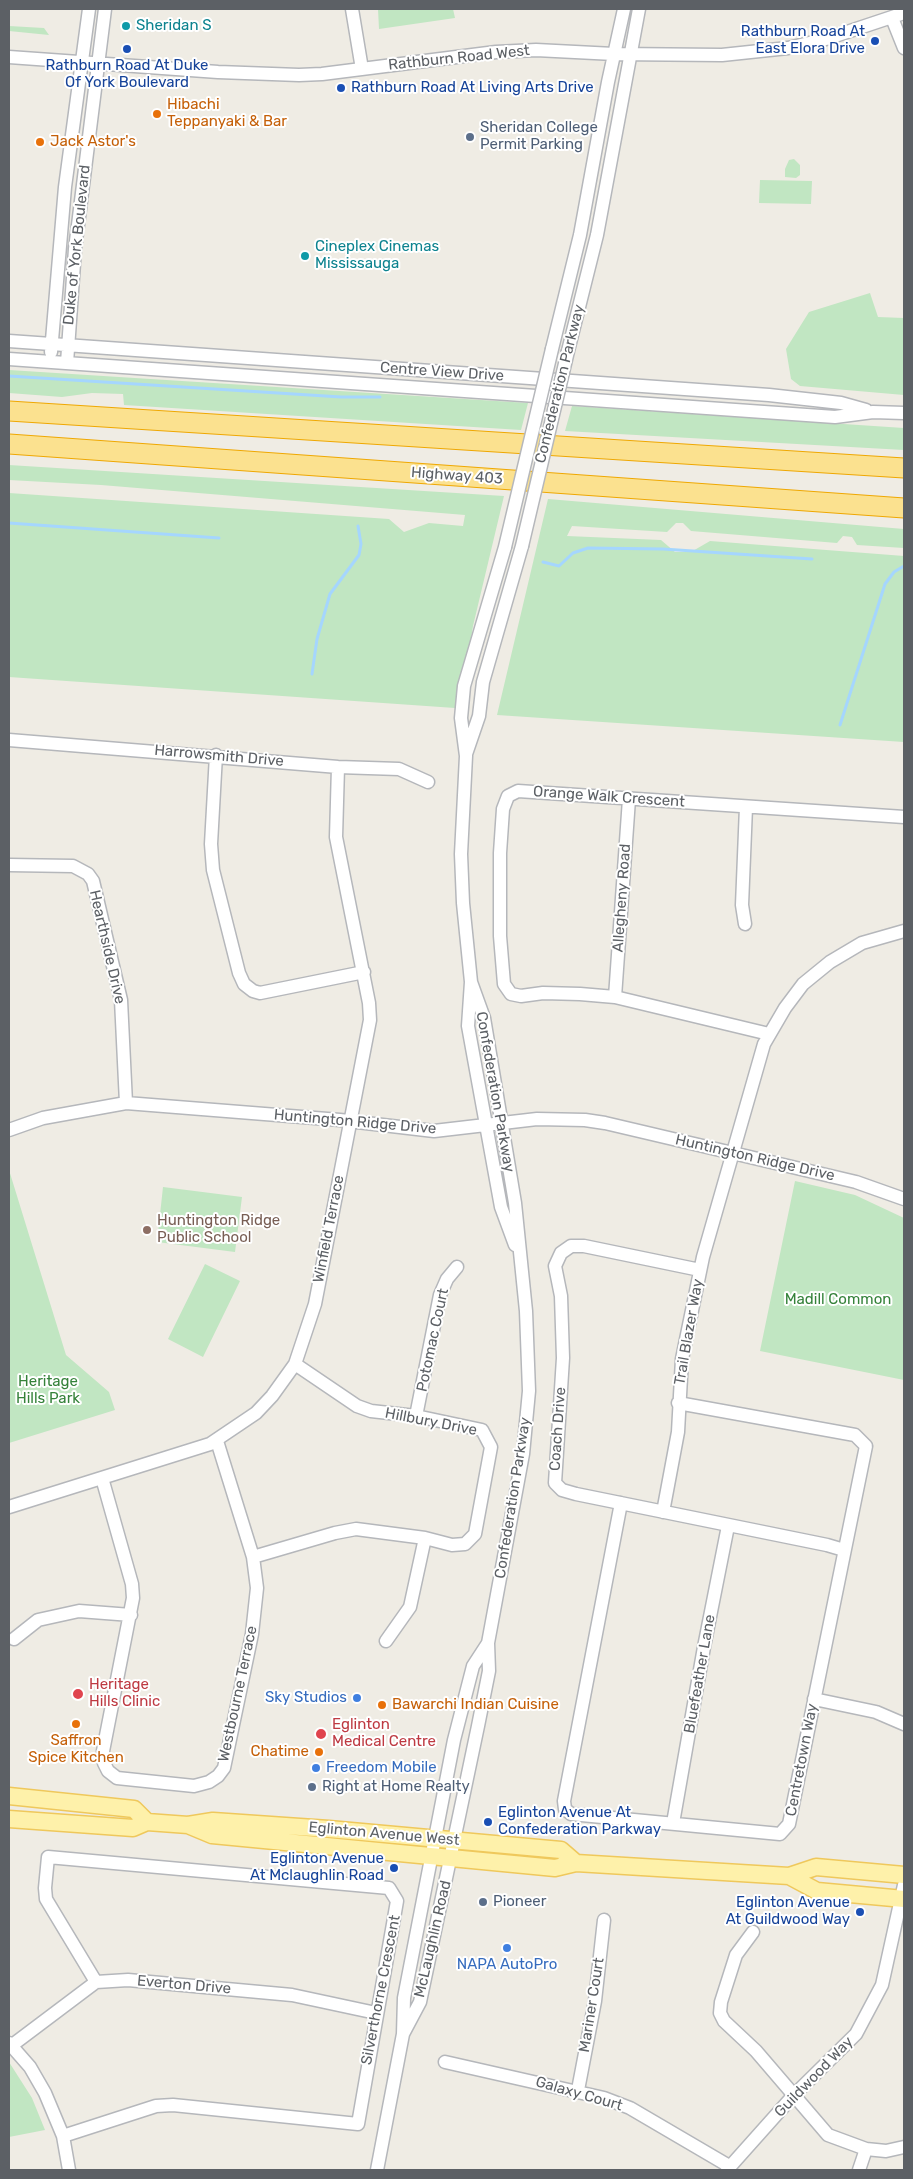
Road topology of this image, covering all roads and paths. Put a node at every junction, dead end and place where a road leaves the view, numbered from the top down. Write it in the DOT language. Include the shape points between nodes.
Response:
graph roads {
  1 [pos="89,9"];
  2 [pos="105,9"];
  3 [pos="352,9"];
  4 [pos="624,9"];
  5 [pos="639,9"];
  6 [pos="904,13"];
  7 [pos="892,18"];
  8 [pos="904,48"];
  9 [pos="614,54"];
  10 [pos="630,55"];
  11 [pos="9,57"];
  12 [pos="82,62"];
  13 [pos="99,63"];
  14 [pos="362,69"];
  15 [pos="9,341"];
  16 [pos="51,344"];
  17 [pos="67,344"];
  18 [pos="9,359"];
  19 [pos="50,362"];
  20 [pos="67,363"];
  21 [pos="9,410"];
  22 [pos="873,412"];
  23 [pos="904,413"];
  24 [pos="9,444"];
  25 [pos="904,468"];
  26 [pos="904,510"];
  27 [pos="9,740"];
  28 [pos="216,755"];
  29 [pos="466,756"];
  30 [pos="338,767"];
  31 [pos="428,782"];
  32 [pos="629,798"];
  33 [pos="746,807"];
  34 [pos="904,817"];
  35 [pos="9,864"];
  36 [pos="745,924"];
  37 [pos="904,931"];
  38 [pos="364,972"];
  39 [pos="471,982"];
  40 [pos="615,997"];
  41 [pos="769,1034"];
  42 [pos="126,1103"];
  43 [pos="351,1122"];
  44 [pos="502,1124"];
  45 [pos="485,1126"];
  46 [pos="9,1130"];
  47 [pos="732,1154"];
  48 [pos="904,1199"];
  49 [pos="521,1262"];
  50 [pos="457,1267"];
  51 [pos="700,1270"];
  52 [pos="295,1364"];
  53 [pos="678,1404"];
  54 [pos="416,1416"];
  55 [pos="217,1441"];
  56 [pos="102,1478"];
  57 [pos="621,1503"];
  58 [pos="9,1507"];
  59 [pos="663,1512"];
  60 [pos="728,1526"];
  61 [pos="425,1538"];
  62 [pos="844,1550"];
  63 [pos="253,1557"];
  64 [pos="131,1615"];
  65 [pos="14,1639"];
  66 [pos="386,1641"];
  67 [pos="488,1643"];
  68 [pos="814,1699"];
  69 [pos="904,1724"];
  70 [pos="9,1796"];
  71 [pos="9,1819"];
  72 [pos="147,1822"];
  73 [pos="673,1823"];
  74 [pos="188,1825"];
  75 [pos="434,1839"];
  76 [pos="455,1841"];
  77 [pos="430,1857"];
  78 [pos="451,1859"];
  79 [pos="576,1863"];
  80 [pos="904,1875"];
  81 [pos="789,1876"];
  82 [pos="903,1894"];
  83 [pos="604,1920"];
  84 [pos="753,1932"];
  85 [pos="96,1982"];
  86 [pos="376,2013"];
  87 [pos="404,2034"];
  88 [pos="10,2045"];
  89 [pos="445,2062"];
  90 [pos="578,2090"];
  91 [pos="793,2096"];
  92 [pos="63,2136"];
  93 [pos="904,2147"];
  94 [pos="866,2149"];
  95 [pos="728,2168"];
  96 [pos="69,2170"];
  97 [pos="377,2170"];
  98 [pos="859,2170"];
  1 -- 12 [label="street, Duke of York Boulevard"];
  2 -- 13 [label="street, Duke of York Boulevard"];
  3 -- 14 [label="street"];
  4 -- 9 [label="street, Confederation Parkway"];
  5 -- 10 [label="street, Confederation Parkway"];
  6 -- 7 [label="street, Rathburn Road West"];
  7 -- 8 [label="street"];
  7 -- 10 [label="street, Rathburn Road West" via="826,40 788,48 722,55"];
  9 -- 10 [label="street, Rathburn Road West"];
  9 -- 14 [label="street, Rathburn Road West" via="536,50 496,52"];
  9 -- 29 [label="street, Confederation Parkway, bridge" via="580,236 505,547 464,686 461,718"];
  10 -- 29 [label="street, Confederation Parkway, bridge" via="597,235 522,546 483,682 479,716"];
  11 -- 12 [label="street, Rathburn Road West"];
  12 -- 13 [label="street, Rathburn Road West"];
  12 -- 16 [label="street, Duke of York Boulevard" via="65,187"];
  13 -- 14 [label="street, Rathburn Road West" via="268,74 322,74"];
  13 -- 17 [label="street, Duke of York Boulevard" via="75,249"];
  15 -- 16 [label="street, Centre View Drive"];
  16 -- 17 [label="street, Centre View Drive"];
  16 -- 19 [label="street, Duke of York Boulevard"];
  17 -- 20 [label="street, Duke of York Boulevard"];
  17 -- 22 [label="street, Centre View Drive" via="114,350 769,395 841,403"];
  18 -- 19 [label="street, Centre View Drive"];
  19 -- 20 [label="street, Centre View Drive"];
  20 -- 22 [label="street, Centre View Drive" via="835,417"];
  21 -- 25 [label="highway"];
  22 -- 23 [label="street, Centre View Drive"];
  24 -- 26 [label="highway, Highway 403"];
  27 -- 28 [label="street, Harrowsmith Drive"];
  28 -- 30 [label="street, Harrowsmith Drive"];
  28 -- 38 [label="street" via="211,844 213,870 244,984 260,993"];
  29 -- 39 [label="street, Confederation Parkway" via="461,854"];
  30 -- 31 [label="street, Harrowsmith Drive" via="399,769"];
  30 -- 38 [label="street, Winfield Terrace" via="336,837"];
  32 -- 33 [label="street, Orange Walk Crescent"];
  32 -- 40 [label="street, Allegheny Road"];
  32 -- 40 [label="street, Orange Walk Crescent" via="518,791 508,796 503,809 500,936 504,984 511,994 521,996 543,993"];
  33 -- 34 [label="street, Orange Walk Crescent"];
  33 -- 36 [label="street" via="742,905"];
  35 -- 42 [label="street, Hearthside Drive" via="73,866 88,874 93,881 121,1000"];
  37 -- 41 [label="street" via="862,943 830,962 802,984"];
  38 -- 43 [label="street, Winfield Terrace" via="370,1020"];
  39 -- 44 [label="street, Confederation Parkway" via="484,1018"];
  39 -- 45 [label="street, Confederation Parkway" via="468,1026"];
  40 -- 41 [label="street, Orange Walk Crescent"];
  41 -- 47 [label="street"];
  42 -- 43 [label="street, Huntington Ridge Drive"];
  42 -- 46 [label="street, Huntington Ridge Drive" via="43,1118"];
  43 -- 45 [label="street, Huntington Ridge Drive" via="434,1131"];
  43 -- 52 [label="street, Winfield Terrace" via="314,1304"];
  44 -- 45 [label="street, Huntington Ridge Drive"];
  44 -- 47 [label="street, Huntington Ridge Drive" via="537,1119 605,1123"];
  44 -- 49 [label="street, Confederation Parkway"];
  45 -- 49 [label="street, Confederation Parkway" via="500,1207"];
  47 -- 48 [label="street, Huntington Ridge Drive" via="856,1182"];
  47 -- 51 [label="street, Trail Blazer Way"];
  49 -- 67 [label="street, Confederation Parkway" via="528,1352 524,1454"];
  50 -- 54 [label="street, Potomac Court" via="440,1295"];
  51 -- 53 [label="street, Trail Blazer Way" via="682,1359"];
  51 -- 57 [label="street, Coach Drive" via="584,1246 571,1246 561,1253 555,1266 561,1296 563,1358 555,1483 562,1490"];
  52 -- 54 [label="street, Hillbury Drive" via="357,1406 371,1411"];
  52 -- 55 [label="street, Winfield Terrace" via="256,1413"];
  53 -- 59 [label="street, Trail Blazer Way" via="678,1432"];
  53 -- 62 [label="street, Centretown Way" via="849,1434 861,1440 866,1446"];
  54 -- 61 [label="street, Hillbury Drive" via="482,1430 491,1447 474,1534 465,1544 452,1545"];
  55 -- 56 [label="street, Winfield Terrace"];
  55 -- 63 [label="street, Westbourne Terrace"];
  56 -- 58 [label="street, Winfield Terrace"];
  56 -- 64 [label="street, Westbourne Terrace" via="132,1584"];
  57 -- 59 [label="street, Coach Drive"];
  57 -- 73 [label="street, Centretown Way" via="564,1801 571,1814"];
  59 -- 60 [label="street, Coach Drive"];
  60 -- 62 [label="street, Coach Drive"];
  60 -- 73 [label="street, Bluefeather Lane"];
  61 -- 63 [label="street, Hillbury Drive" via="356,1529 335,1532"];
  61 -- 66 [label="street" via="410,1607"];
  62 -- 68 [label="street, Centretown Way"];
  63 -- 64 [label="street, Westbourne Terrace" via="257,1588 252,1634 224,1768 209,1782 194,1786 117,1778 106,1768 103,1752"];
  64 -- 65 [label="street" via="78,1611 38,1620"];
  67 -- 75 [label="street, Confederation Parkway" via="473,1666 463,1702"];
  67 -- 76 [label="street, Confederation Parkway" via="488,1672"];
  68 -- 69 [label="street" via="876,1712"];
  68 -- 73 [label="street, Centretown Way" via="786,1830 780,1834"];
  70 -- 72 [label="main road" via="134,1809"];
  71 -- 72 [label="main road, Eglinton Avenue West" via="133,1828"];
  72 -- 74 [label="main road, Eglinton Avenue West"];
  74 -- 75 [label="main road, Eglinton Avenue West" via="213,1820"];
  74 -- 77 [label="main road, Eglinton Avenue West" via="212,1835"];
  75 -- 76 [label="main road, Eglinton Avenue West"];
  75 -- 77 [label="street, McLaughlin Road"];
  76 -- 78 [label="street, McLaughlin Road"];
  76 -- 79 [label="main road, Eglinton Avenue West" via="560,1850"];
  77 -- 78 [label="main road, Eglinton Avenue West"];
  77 -- 87 [label="street, McLaughlin Road" via="404,1998"];
  78 -- 79 [label="main road, Eglinton Avenue West" via="555,1868"];
  78 -- 87 [label="street, McLaughlin Road" via="420,2002"];
  79 -- 81 [label="main road, Eglinton Avenue West"];
  80 -- 81 [label="main road, Eglinton Avenue West" via="816,1867"];
  81 -- 82 [label="main road, Eglinton Avenue West" via="816,1891"];
  82 -- 91 [label="street, Guildwood Way" via="882,1985 856,2034"];
  83 -- 90 [label="street, Mariner Court" via="595,2001"];
  84 -- 91 [label="street" via="736,1955 720,2012 724,2022 756,2052"];
  85 -- 86 [label="street, Everton Drive" via="128,1980 292,1995"];
  85 -- 86 [label="street, Silverthorne Crescent" via="46,1899 48,1857 388,1888 397,1900"];
  85 -- 88 [label="street"];
  86 -- 92 [label="street, Silverthorne Crescent" via="358,2124 164,2106 141,2109"];
  87 -- 97 [label="street, McLaughlin Road"];
  88 -- 92 [label="street" via="30,2067"];
  89 -- 90 [label="street, Galaxy Court"];
  90 -- 95 [label="street, Galaxy Court" via="630,2108"];
  91 -- 94 [label="street" via="828,2135"];
  91 -- 95 [label="street, Guildwood Way"];
  92 -- 96 [label="street"];
  93 -- 94 [label="street" via="886,2151"];
  94 -- 98 [label="street"];
}
